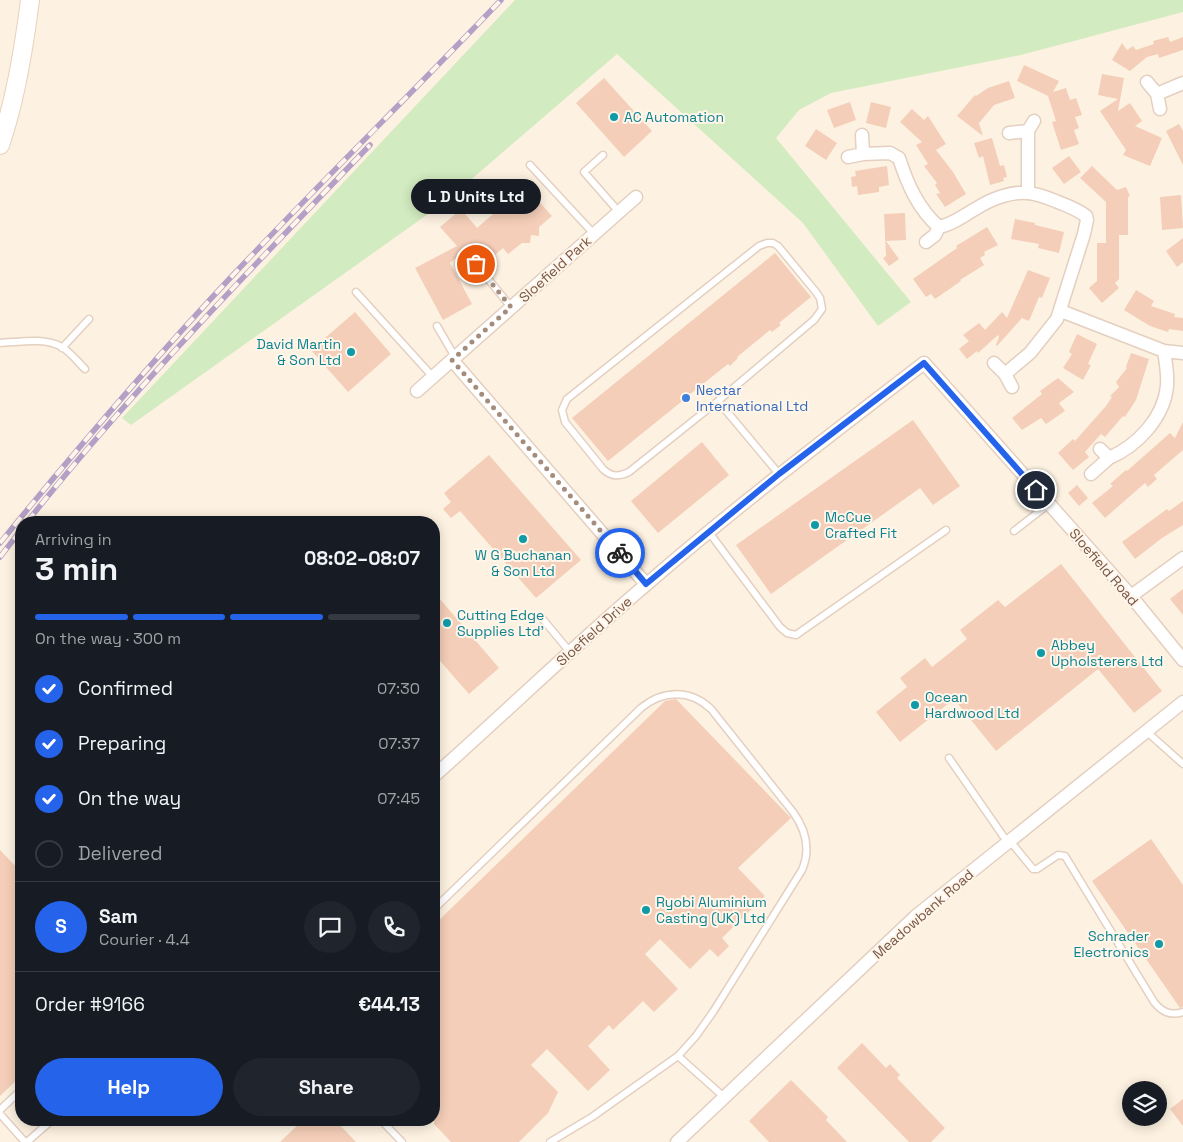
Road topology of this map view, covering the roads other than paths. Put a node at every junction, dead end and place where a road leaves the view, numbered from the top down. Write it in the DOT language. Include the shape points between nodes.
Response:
graph roads {
  1 [pos="30,0"];
  2 [pos="1147,82"];
  3 [pos="1183,83"];
  4 [pos="1157,94"];
  5 [pos="1160,109"];
  6 [pos="1009,133"];
  7 [pos="862,135"];
  8 [pos="0,145"];
  9 [pos="863,154"];
  10 [pos="603,155"];
  11 [pos="848,157"];
  12 [pos="530,165"];
  13 [pos="1028,193"];
  14 [pos="636,197"];
  15 [pos="619,212"];
  16 [pos="939,227"];
  17 [pos="594,234"];
  18 [pos="926,242"];
  19 [pos="476,264"];
  20 [pos="356,292"];
  21 [pos="511,307"];
  22 [pos="1061,311"];
  23 [pos="89,319"];
  24 [pos="437,326"];
  25 [pos="0,343"];
  26 [pos="62,348"];
  27 [pos="1164,351"];
  28 [pos="1183,353"];
  29 [pos="454,359"];
  30 [pos="924,363"];
  31 [pos="994,363"];
  32 [pos="85,369"];
  33 [pos="1005,374"];
  34 [pos="433,377"];
  35 [pos="1012,387"];
  36 [pos="417,391"];
  37 [pos="718,401"];
  38 [pos="779,474"];
  39 [pos="1091,474"];
  40 [pos="1049,504"];
  41 [pos="946,530"];
  42 [pos="708,531"];
  43 [pos="1014,531"];
  44 [pos="1183,558"];
  45 [pos="646,584"];
  46 [pos="1130,596"];
  47 [pos="541,617"];
  48 [pos="570,652"];
  49 [pos="1183,660"];
  50 [pos="1183,702"];
  51 [pos="1146,732"];
  52 [pos="949,758"];
  53 [pos="1183,764"];
  54 [pos="440,771"];
  55 [pos="1009,842"];
  56 [pos="440,904"];
  57 [pos="1183,1012"];
  58 [pos="678,1056"];
  59 [pos="15,1096"];
  60 [pos="724,1097"];
  61 [pos="0,1110"];
  62 [pos="0,1114"];
  63 [pos="44,1126"];
  64 [pos="387,1126"];
  65 [pos="26,1142"];
  66 [pos="402,1142"];
  67 [pos="550,1142"];
  68 [pos="677,1142"];
  1 -- 8 [label="main road" via="25,40"];
  2 -- 4 [label="street"];
  3 -- 4 [label="street"];
  4 -- 5 [label="street"];
  6 -- 13 [label="street" via="1031,126"];
  7 -- 9 [label="street"];
  9 -- 11 [label="street"];
  9 -- 16 [label="street" via="890,153 899,158 914,196"];
  10 -- 15 [label="lane" via="584,172"];
  12 -- 17 [label="lane"];
  13 -- 16 [label="street" via="996,199 953,223"];
  13 -- 22 [label="street" via="1072,207 1086,216 1084,234"];
  14 -- 15 [label="street, Sloefield Park"];
  15 -- 17 [label="street, Sloefield Park"];
  16 -- 18 [label="street"];
  17 -- 21 [label="street, Sloefield Park"];
  19 -- 21 [label="lane"];
  20 -- 34 [label="lane"];
  21 -- 29 [label="street, Sloefield Park"];
  22 -- 27 [label="street"];
  22 -- 33 [label="street" via="1042,340"];
  23 -- 26 [label="lane"];
  24 -- 29 [label="lane"];
  25 -- 26 [label="lane" via="39,340"];
  26 -- 32 [label="lane"];
  27 -- 28 [label="street"];
  27 -- 39 [label="street" via="1167,385 1164,400 1152,424 1122,452 1104,454"];
  29 -- 34 [label="street, Sloefield Park"];
  29 -- 45 [label="street"];
  30 -- 38 [label="street, Sloefield Drive"];
  30 -- 40 [label="street, Sloefield Road"];
  31 -- 33 [label="street"];
  33 -- 35 [label="street"];
  34 -- 36 [label="street, Sloefield Park"];
  37 -- 37 [label="lane" via="629,472 616,476 603,469 565,422 562,410 568,400 759,246 773,243 818,294 821,312"];
  37 -- 38 [label="lane"];
  38 -- 42 [label="street, Sloefield Drive"];
  40 -- 43 [label="lane"];
  40 -- 46 [label="street, Sloefield Road"];
  41 -- 42 [label="lane" via="796,635 780,627"];
  42 -- 45 [label="street, Sloefield Drive"];
  44 -- 46 [label="street"];
  45 -- 48 [label="street, Sloefield Drive"];
  46 -- 49 [label="street, Sloefield Road"];
  47 -- 48 [label="lane"];
  48 -- 54 [label="street, Sloefield Drive"];
  50 -- 51 [label="street, Meadowbank Road"];
  51 -- 53 [label="lane"];
  51 -- 55 [label="street, Meadowbank Road"];
  52 -- 55 [label="lane"];
  55 -- 57 [label="lane" via="1034,869 1059,855 1064,856 1154,1002 1164,1012"];
  55 -- 60 [label="street, Meadowbank Road" via="916,916"];
  56 -- 58 [label="lane" via="646,704 670,694 686,695 701,701 711,709 798,818 808,849 798,876 712,1012"];
  58 -- 60 [label="lane"];
  58 -- 67 [label="lane" via="592,1117"];
  59 -- 61 [label="lane"];
  60 -- 68 [label="street, Meadowbank Road"];
  62 -- 65 [label="lane"];
  63 -- 65 [label="lane"];
  64 -- 66 [label="lane"];
}
